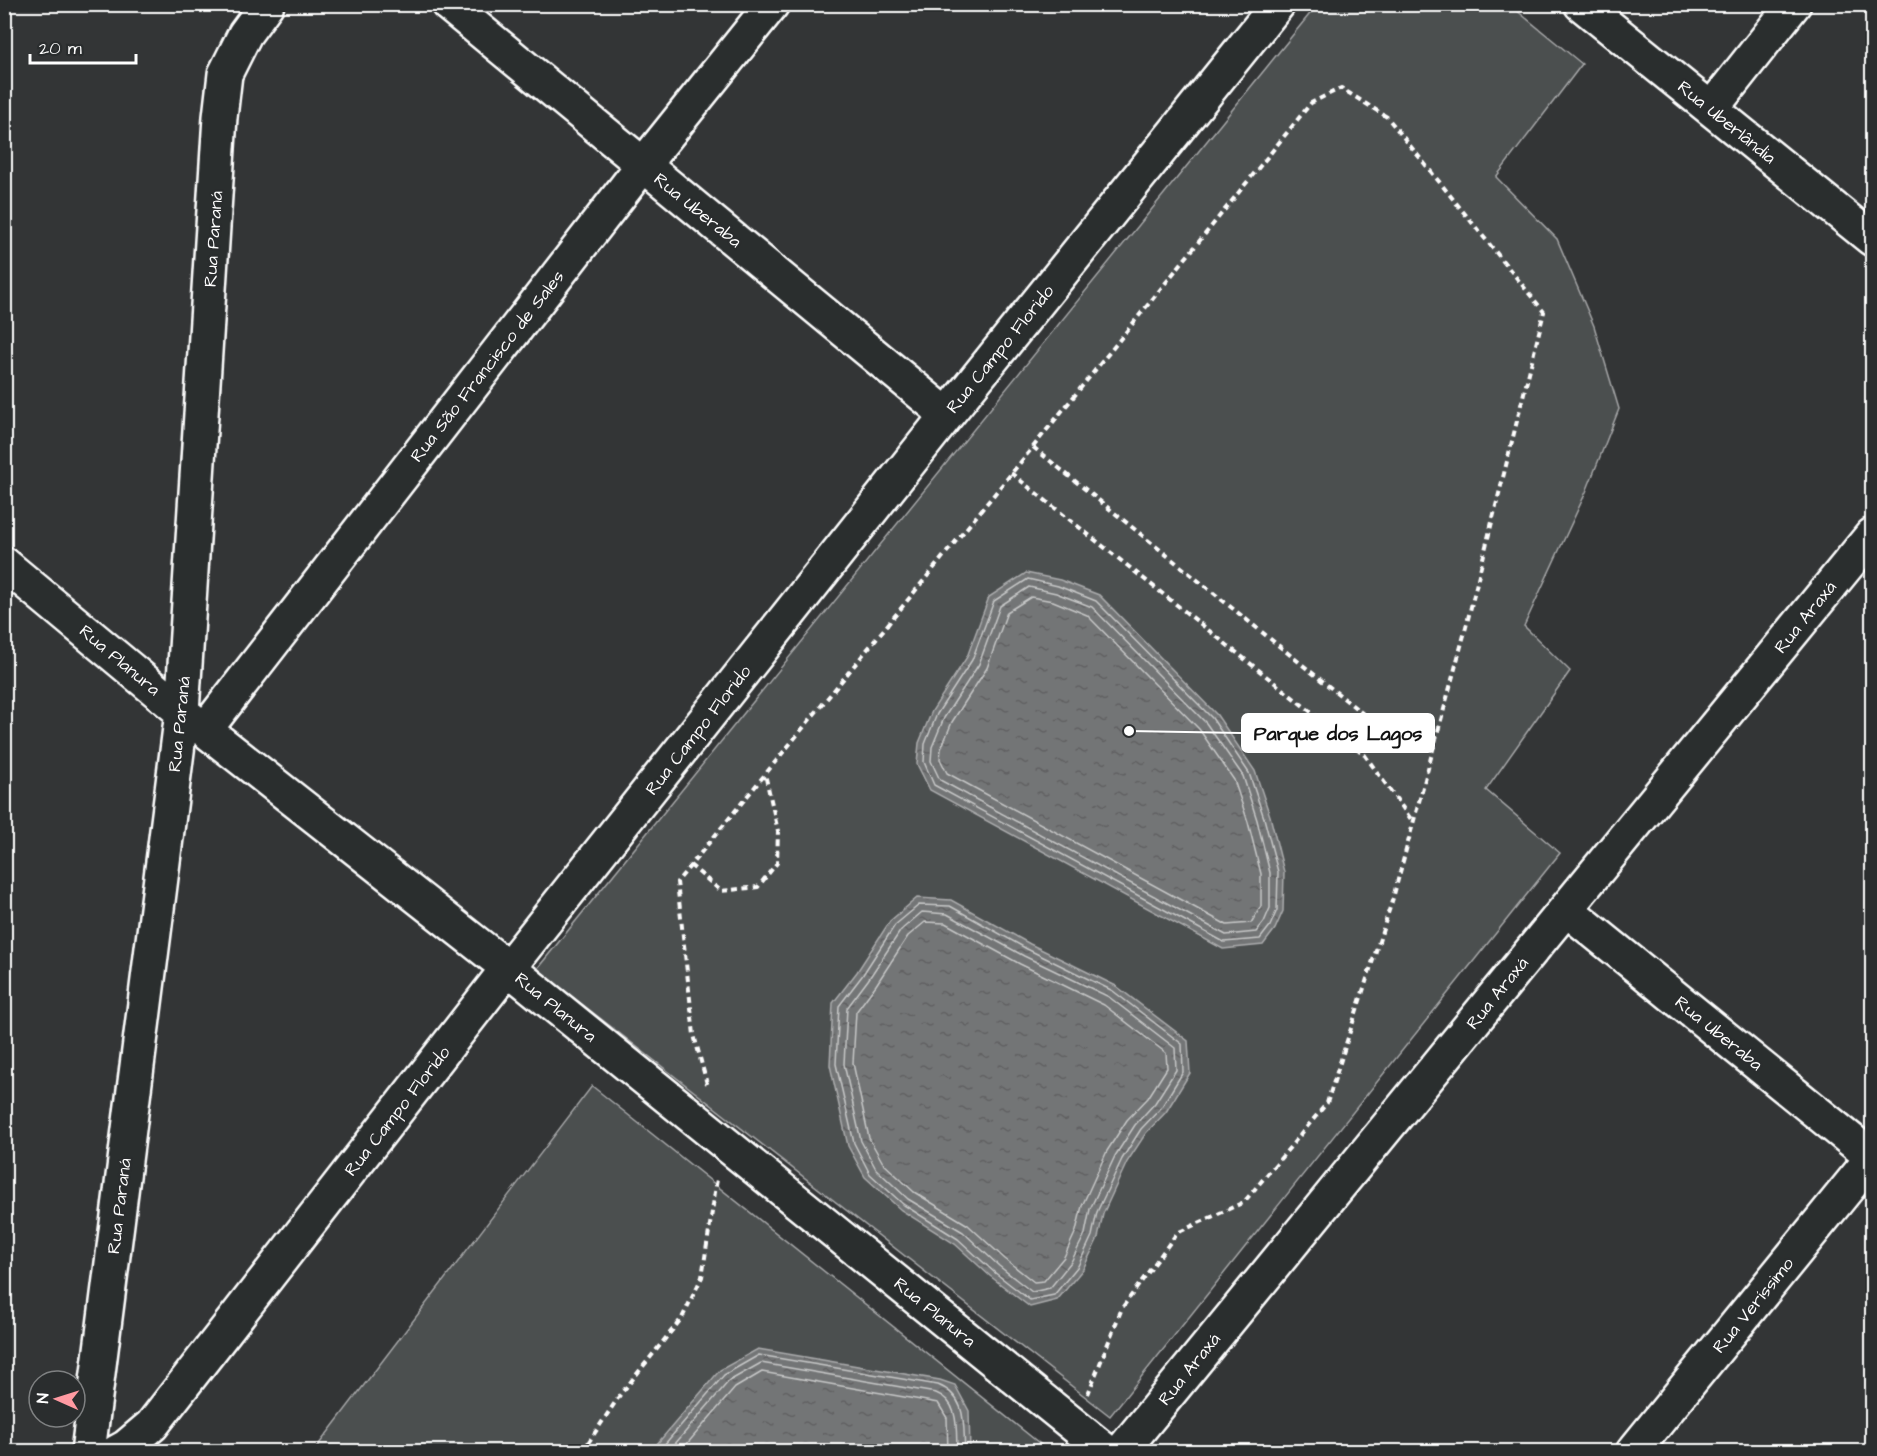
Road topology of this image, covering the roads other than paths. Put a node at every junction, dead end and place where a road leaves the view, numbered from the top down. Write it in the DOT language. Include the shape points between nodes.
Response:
graph roads {
  1 [pos="267,4"];
  2 [pos="448,4"];
  3 [pos="772,4"];
  4 [pos="1278,4"];
  5 [pos="1581,4"];
  6 [pos="1794,4"];
  7 [pos="1711,109"];
  8 [pos="643,165"];
  9 [pos="1872,239"];
  10 [pos="948,415"];
  11 [pos="1872,535"];
  12 [pos="4,564"];
  13 [pos="194,721"];
  14 [pos="1566,909"];
  15 [pos="508,968"];
  16 [pos="1872,1157"];
  17 [pos="88,1452"];
  18 [pos="117,1452"];
  19 [pos="1107,1452"];
  20 [pos="1121,1452"];
  21 [pos="1633,1452"];
  1 -- 13 [label="street, Rua Paraná" via="245,34 225,74 222,95"];
  2 -- 8 [label="street, Rua Uberaba"];
  3 -- 8 [label="street, Rua São Francisco de Sales"];
  4 -- 10 [label="street, Rua Campo Florido"];
  5 -- 7 [label="street, Rua Uberlândia"];
  6 -- 7 [label="street"];
  7 -- 9 [label="street, Rua Uberlândia"];
  8 -- 10 [label="street, Rua Uberaba"];
  8 -- 13 [label="street, Rua São Francisco de Sales"];
  10 -- 15 [label="street, Rua Campo Florido"];
  11 -- 14 [label="street, Rua Araxá"];
  12 -- 13 [label="street, Rua Planura"];
  13 -- 15 [label="street, Rua Planura"];
  13 -- 17 [label="street, Rua Paraná"];
  14 -- 16 [label="street, Rua Uberaba"];
  14 -- 20 [label="street, Rua Araxá"];
  15 -- 18 [label="street, Rua Campo Florido" via="152,1425"];
  15 -- 19 [label="street, Rua Planura"];
  16 -- 21 [label="street, Rua Veríssimo"];
}
